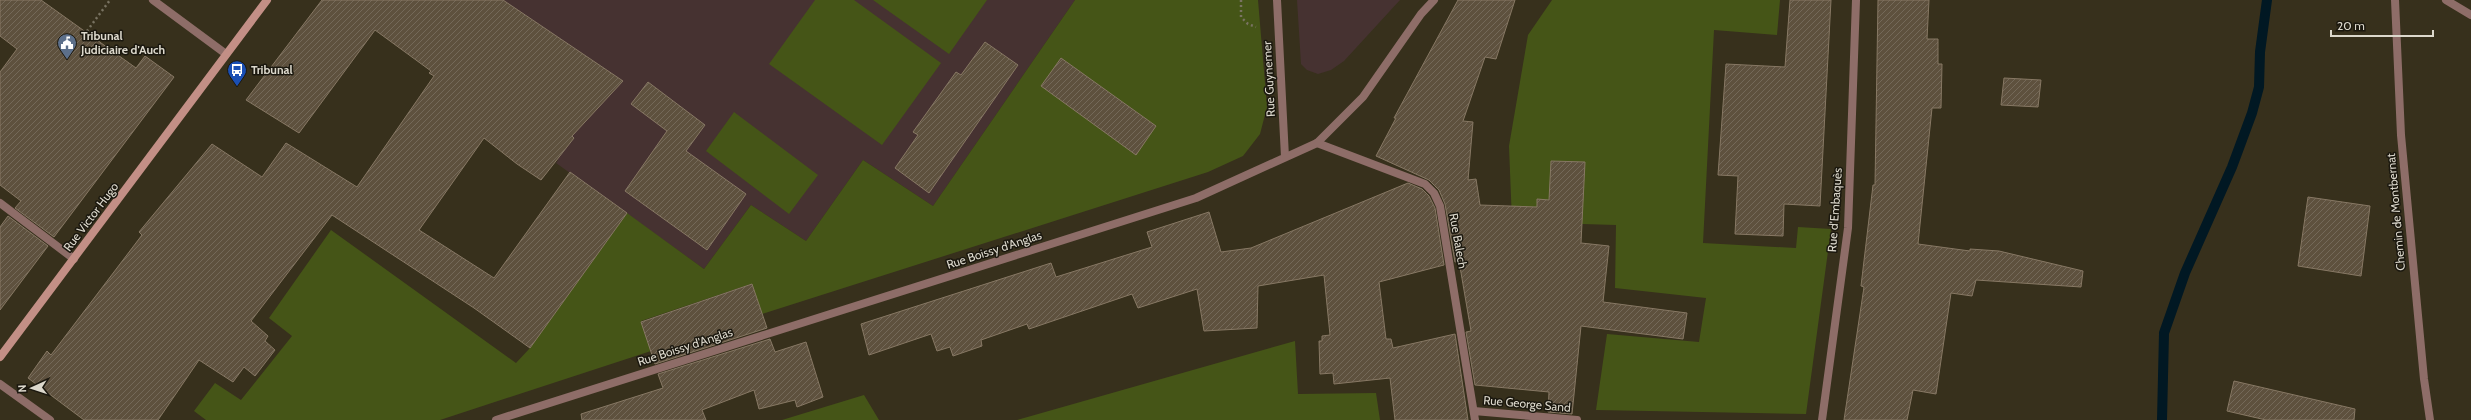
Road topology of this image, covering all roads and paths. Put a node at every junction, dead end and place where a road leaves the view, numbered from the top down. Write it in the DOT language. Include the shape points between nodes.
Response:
graph roads {
  1 [pos="110,0"];
  2 [pos="153,0"];
  3 [pos="267,0"];
  4 [pos="1242,0"];
  5 [pos="1277,0"];
  6 [pos="1434,0"];
  7 [pos="1856,0"];
  8 [pos="2395,0"];
  9 [pos="2446,0"];
  10 [pos="2471,15"];
  11 [pos="1260,27"];
  12 [pos="87,32"];
  13 [pos="226,54"];
  14 [pos="1318,143"];
  15 [pos="1285,157"];
  16 [pos="0,203"];
  17 [pos="74,259"];
  18 [pos="0,357"];
  19 [pos="0,384"];
  20 [pos="1474,411"];
  21 [pos="50,420"];
  22 [pos="496,420"];
  23 [pos="1475,420"];
  24 [pos="1577,420"];
  25 [pos="1822,420"];
  26 [pos="2430,420"];
  1 -- 12 [label="path"];
  2 -- 13 [label="street"];
  3 -- 13 [label="main road, Rue Victor Hugo"];
  4 -- 11 [label="path" via="1242,17 1248,24"];
  5 -- 15 [label="street, Rue Guynemer"];
  6 -- 14 [label="street, Rue Boissy d'Anglas" via="1421,14 1364,97"];
  7 -- 25 [label="street, Rue d'Embaquès" via="1848,228"];
  8 -- 26 [label="street, Chemin de Montbernat" via="2401,135"];
  9 -- 10 [label="street"];
  13 -- 17 [label="main road, Rue Victor Hugo"];
  14 -- 15 [label="street, Rue Boissy d'Anglas"];
  14 -- 20 [label="street, Rue Balech" via="1426,184 1434,193 1440,206"];
  15 -- 22 [label="street, Rue Boissy d'Anglas" via="1196,198"];
  16 -- 17 [label="street"];
  17 -- 18 [label="main road, Rue Victor Hugo"];
  19 -- 21 [label="street"];
  20 -- 23 [label="street, Rue Balech"];
  20 -- 24 [label="street, Rue George Sand"];
}
